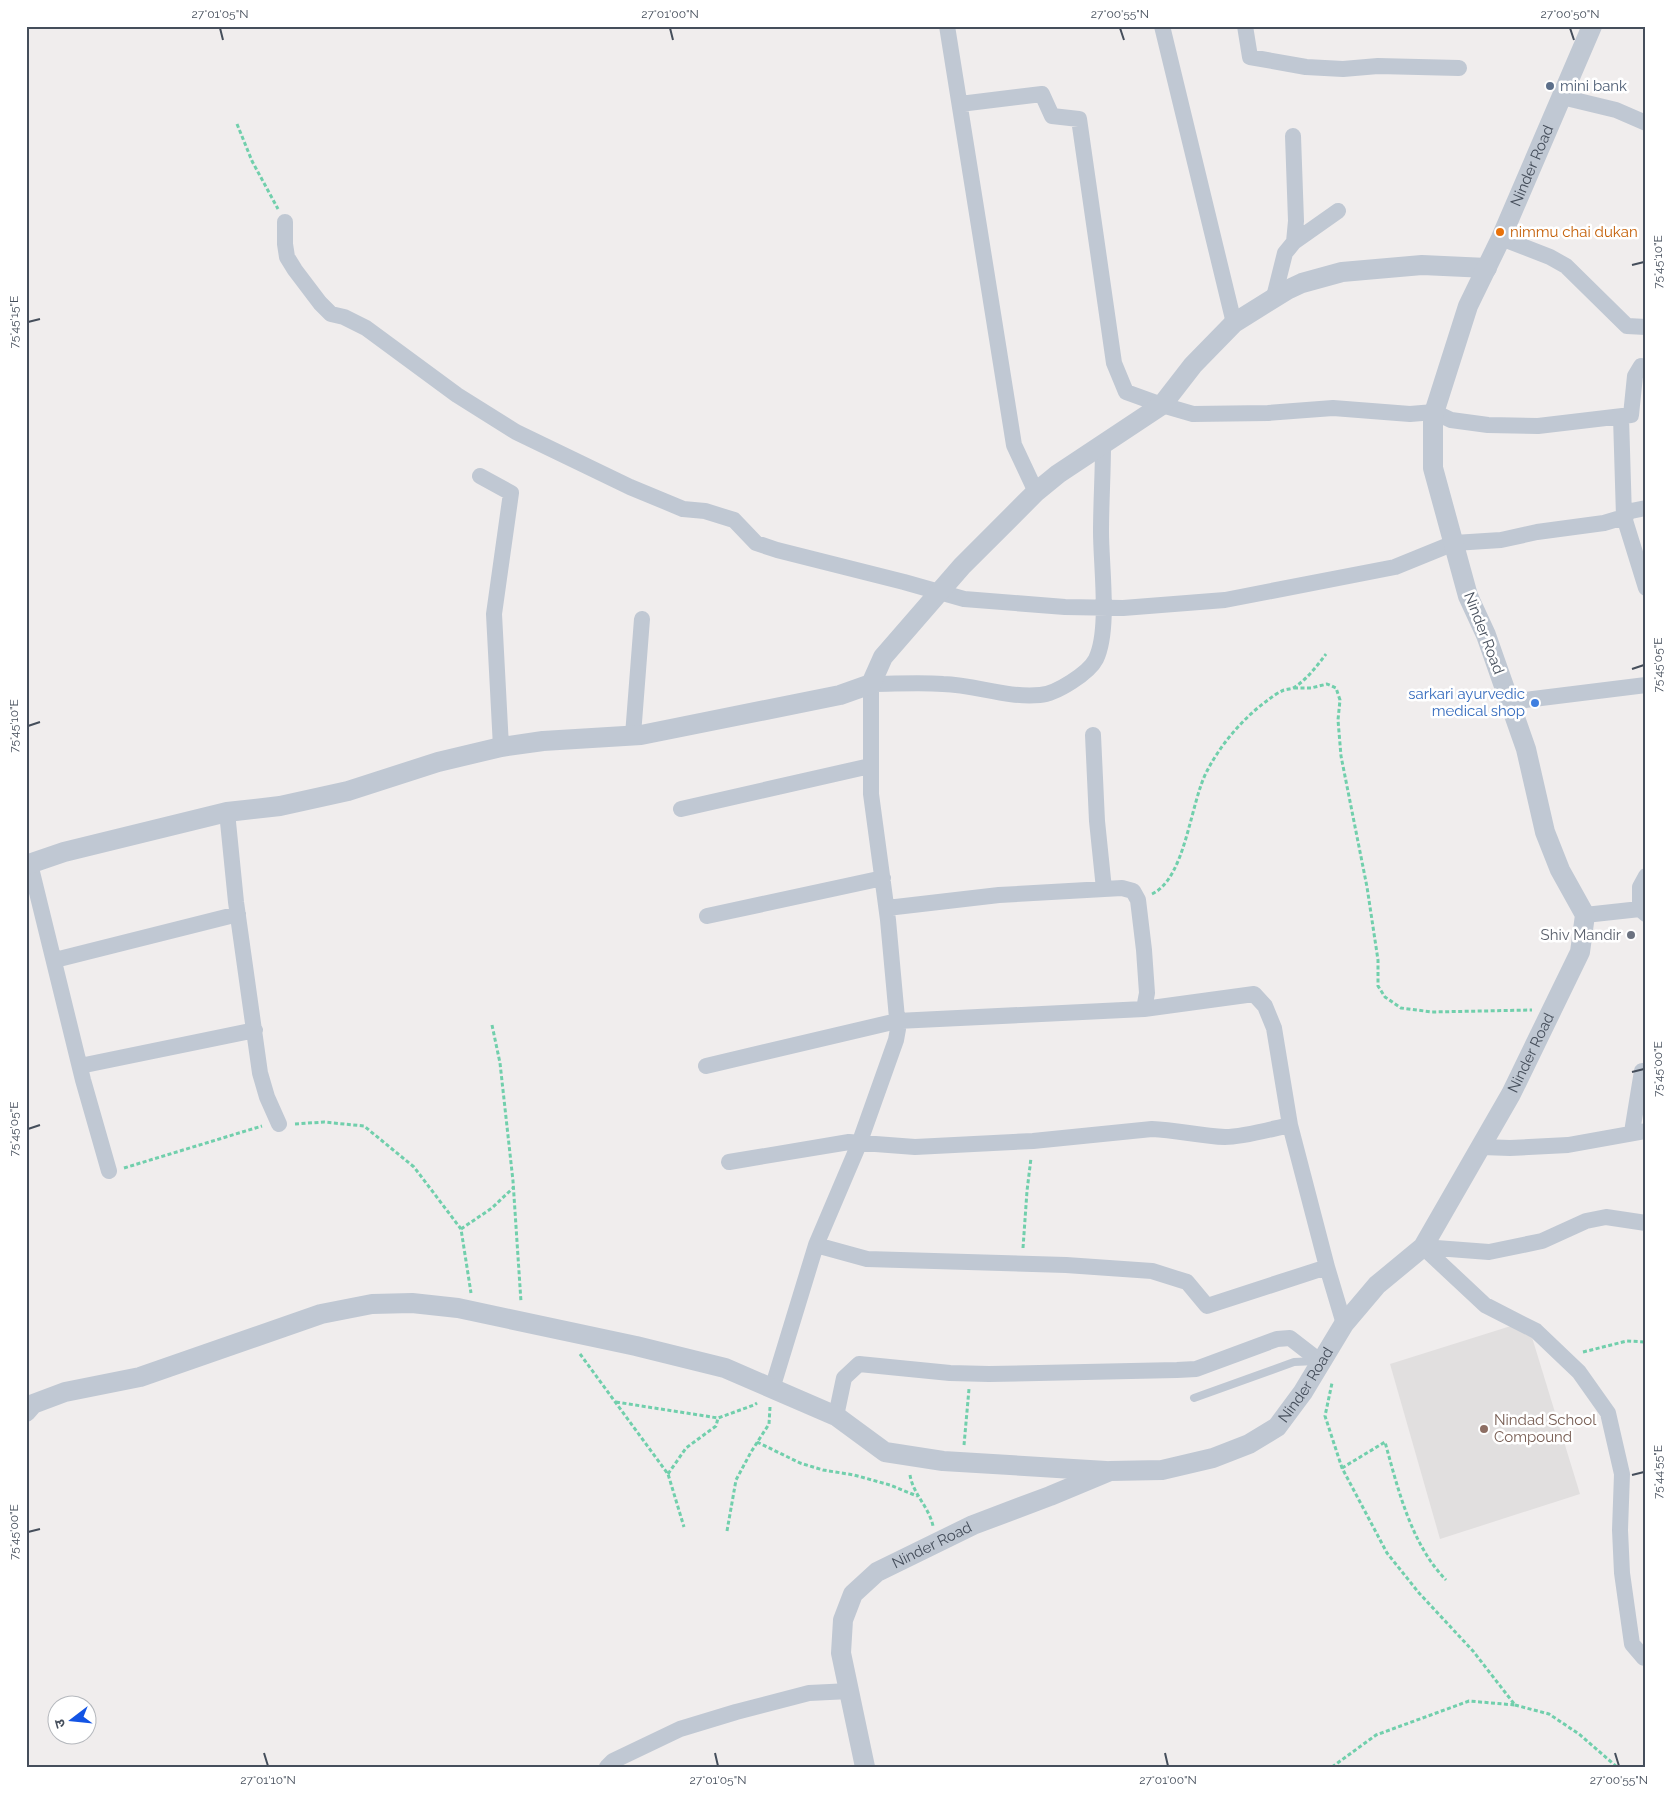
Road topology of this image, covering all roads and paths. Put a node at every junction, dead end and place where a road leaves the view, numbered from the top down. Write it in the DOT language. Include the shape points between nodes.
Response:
graph roads {
  1 [pos="947,26"];
  2 [pos="1162,26"];
  3 [pos="1245,26"];
  4 [pos="1592,26"];
  5 [pos="1458,68"];
  6 [pos="1562,97"];
  7 [pos="960,104"];
  8 [pos="1646,123"];
  9 [pos="237,124"];
  10 [pos="1293,136"];
  11 [pos="1338,211"];
  12 [pos="286,222"];
  13 [pos="1501,238"];
  14 [pos="1294,242"];
  15 [pos="1487,268"];
  16 [pos="1274,297"];
  17 [pos="1234,323"];
  18 [pos="1646,327"];
  19 [pos="1641,366"];
  20 [pos="1162,405"];
  21 [pos="1434,412"];
  22 [pos="1621,417"];
  23 [pos="1103,445"];
  24 [pos="480,476"];
  25 [pos="1036,492"];
  26 [pos="1646,508"];
  27 [pos="1624,517"];
  28 [pos="1454,543"];
  29 [pos="1646,588"];
  30 [pos="939,593"];
  31 [pos="1103,608"];
  32 [pos="642,619"];
  33 [pos="1326,654"];
  34 [pos="871,684"];
  35 [pos="1646,685"];
  36 [pos="1294,688"];
  37 [pos="1509,702"];
  38 [pos="632,735"];
  39 [pos="1093,735"];
  40 [pos="501,747"];
  41 [pos="870,766"];
  42 [pos="681,809"];
  43 [pos="227,812"];
  44 [pos="28,865"];
  45 [pos="1646,876"];
  46 [pos="883,878"];
  47 [pos="1104,889"];
  48 [pos="1138,900"];
  49 [pos="887,908"];
  50 [pos="1643,911"];
  51 [pos="238,914"];
  52 [pos="1585,915"];
  53 [pos="707,916"];
  54 [pos="55,960"];
  55 [pos="1552,1008"];
  56 [pos="1144,1009"];
  57 [pos="897,1021"];
  58 [pos="492,1025"];
  59 [pos="255,1030"];
  60 [pos="80,1066"];
  61 [pos="706,1066"];
  62 [pos="1642,1071"];
  63 [pos="279,1124"];
  64 [pos="1290,1125"];
  65 [pos="1639,1132"];
  66 [pos="1033,1142"];
  67 [pos="859,1144"];
  68 [pos="1482,1147"];
  69 [pos="729,1162"];
  70 [pos="109,1172"];
  71 [pos="514,1188"];
  72 [pos="1646,1223"];
  73 [pos="461,1229"];
  74 [pos="816,1245"];
  75 [pos="1423,1247"];
  76 [pos="1022,1264"];
  77 [pos="1326,1267"];
  78 [pos="474,1312"];
  79 [pos="522,1322"];
  80 [pos="1344,1324"];
  81 [pos="563,1332"];
  82 [pos="1646,1342"];
  83 [pos="1561,1356"];
  84 [pos="1321,1362"];
  85 [pos="970,1373"];
  86 [pos="1333,1379"];
  87 [pos="772,1388"];
  88 [pos="1194,1398"];
  89 [pos="616,1402"];
  90 [pos="26,1412"];
  91 [pos="836,1416"];
  92 [pos="718,1418"];
  93 [pos="757,1442"];
  94 [pos="907,1455"];
  95 [pos="962,1462"];
  96 [pos="1342,1468"];
  97 [pos="1110,1471"];
  98 [pos="668,1474"];
  99 [pos="917,1496"];
  100 [pos="684,1528"];
  101 [pos="727,1531"];
  102 [pos="933,1545"];
  103 [pos="1446,1580"];
  104 [pos="1646,1658"];
  105 [pos="850,1691"];
  106 [pos="1515,1705"];
  107 [pos="607,1767"];
  108 [pos="865,1767"];
  109 [pos="1332,1767"];
  110 [pos="1617,1767"];
  1 -- 7 [label="street"];
  2 -- 17 [label="street"];
  3 -- 5 [label="street" via="1250,57 1306,67 1343,69 1378,66"];
  4 -- 6 [label="street, Ninder Road"];
  6 -- 8 [label="street" via="1616,110"];
  6 -- 13 [label="street, Ninder Road"];
  7 -- 20 [label="street" via="1042,94 1052,116 1079,119 1114,363 1126,392"];
  7 -- 25 [label="street" via="1014,445"];
  9 -- 12 [label="path" via="252,161"];
  10 -- 14 [label="street"];
  11 -- 14 [label="street"];
  12 -- 30 [label="street" via="287,257 294,270 332,314 366,328 457,395 516,432 684,509 705,511 734,520 756,543"];
  13 -- 15 [label="street, Ninder Road"];
  13 -- 18 [label="street" via="1566,266 1626,326"];
  14 -- 16 [label="street" via="1285,253"];
  15 -- 16 [label="street" via="1422,265 1342,272 1302,283"];
  15 -- 21 [label="street, Ninder Road" via="1468,306"];
  16 -- 17 [label="street"];
  17 -- 20 [label="street" via="1193,365"];
  19 -- 22 [label="street" via="1635,376 1631,415"];
  20 -- 21 [label="street" via="1193,414 1333,408 1410,414"];
  20 -- 23 [label="street"];
  21 -- 22 [label="street" via="1451,420 1488,425 1538,426"];
  21 -- 28 [label="street, Ninder Road" via="1433,468"];
  22 -- 27 [label="street"];
  23 -- 25 [label="street"];
  23 -- 31 [label="street"];
  24 -- 40 [label="street" via="511,493 494,614"];
  25 -- 30 [label="street"];
  26 -- 27 [label="street" via="1631,511"];
  27 -- 28 [label="street" via="1501,540"];
  27 -- 29 [label="street"];
  28 -- 31 [label="street" via="1395,566 1293,588 1225,600"];
  28 -- 37 [label="street, Ninder Road" via="1468,596 1486,635"];
  30 -- 31 [label="street" via="964,600"];
  30 -- 34 [label="street" via="883,657"];
  31 -- 34 [label="street" via="1103,634 1096,661 1064,688 1043,695 993,693 944,684"];
  32 -- 38 [label="street"];
  33 -- 36 [label="path"];
  34 -- 38 [label="street" via="840,695"];
  34 -- 41 [label="street"];
  35 -- 37 [label="street"];
  36 -- 48 [label="path" via="1283,691 1252,712 1220,750 1206,773 1176,867 1158,891"];
  36 -- 55 [label="path" via="1327,684 1336,688 1340,700 1341,756 1367,887 1378,960 1378,986 1385,997 1401,1008 1432,1012"];
  37 -- 52 [label="street, Ninder Road" via="1526,749 1545,832 1560,870"];
  38 -- 40 [label="street"];
  39 -- 47 [label="street"];
  40 -- 43 [label="street" via="438,762 348,791 280,806"];
  41 -- 42 [label="street"];
  41 -- 46 [label="street" via="870,794"];
  43 -- 44 [label="street" via="64,852"];
  43 -- 51 [label="street"];
  44 -- 54 [label="street"];
  45 -- 50 [label="street" via="1640,887"];
  46 -- 49 [label="street"];
  46 -- 53 [label="street"];
  47 -- 48 [label="street" via="1133,891"];
  47 -- 49 [label="street" via="999,895"];
  48 -- 56 [label="street" via="1147,993"];
  49 -- 57 [label="street"];
  50 -- 52 [label="street"];
  51 -- 54 [label="street"];
  51 -- 59 [label="street"];
  52 -- 55 [label="street, Ninder Road" via="1580,952"];
  54 -- 60 [label="street"];
  55 -- 68 [label="street, Ninder Road" via="1512,1094"];
  56 -- 57 [label="street"];
  56 -- 64 [label="street" via="1254,994 1265,1006 1274,1028"];
  57 -- 61 [label="street"];
  57 -- 67 [label="street" via="896,1040"];
  58 -- 71 [label="path" via="500,1063"];
  59 -- 60 [label="street"];
  59 -- 63 [label="street" via="260,1073"];
  60 -- 70 [label="street"];
  62 -- 65 [label="street"];
  63 -- 70 [label="path" via="259,1126"];
  63 -- 73 [label="path" via="324,1122 364,1126 414,1167"];
  64 -- 66 [label="street" via="1227,1137 1152,1129"];
  64 -- 77 [label="street"];
  65 -- 68 [label="street" via="1568,1145"];
  66 -- 67 [label="street" via="915,1147"];
  66 -- 76 [label="path"];
  67 -- 69 [label="street" via="850,1142"];
  67 -- 74 [label="street"];
  68 -- 75 [label="street, Ninder Road"];
  71 -- 73 [label="path"];
  71 -- 79 [label="path"];
  72 -- 75 [label="street" via="1606,1216 1586,1221 1542,1241 1489,1252"];
  73 -- 78 [label="path"];
  74 -- 76 [label="street" via="867,1259"];
  74 -- 87 [label="street"];
  75 -- 80 [label="street, Ninder Road" via="1377,1285"];
  75 -- 83 [label="street" via="1485,1305 1536,1331"];
  76 -- 77 [label="street" via="1152,1271 1187,1282 1207,1306"];
  77 -- 80 [label="street"];
  78 -- 79 [label="street"];
  78 -- 90 [label="street" via="412,1303 372,1304 321,1314 140,1378 65,1392 33,1404"];
  79 -- 81 [label="street"];
  80 -- 84 [label="street, Ninder Road"];
  81 -- 87 [label="street" via="725,1368"];
  81 -- 89 [label="path"];
  82 -- 83 [label="path" via="1627,1342"];
  83 -- 104 [label="street" via="1579,1372 1608,1413 1622,1474 1621,1556 1632,1644"];
  84 -- 85 [label="street" via="1290,1338 1277,1339 1196,1369"];
  84 -- 88 [label="lane" via="1294,1362"];
  84 -- 97 [label="street, Ninder Road" via="1277,1427 1249,1444 1212,1458 1162,1470"];
  85 -- 91 [label="street" via="859,1364 844,1378"];
  85 -- 95 [label="path"];
  86 -- 96 [label="path" via="1325,1416"];
  87 -- 91 [label="street"];
  87 -- 92 [label="path" via="754,1405"];
  87 -- 93 [label="path" via="768,1424"];
  89 -- 92 [label="path"];
  89 -- 98 [label="path"];
  91 -- 94 [label="street" via="885,1452"];
  92 -- 98 [label="path" via="716,1426 686,1448"];
  93 -- 99 [label="path" via="808,1466 854,1475"];
  93 -- 101 [label="path" via="736,1480"];
  94 -- 95 [label="street"];
  94 -- 99 [label="path" via="911,1483"];
  95 -- 97 [label="street"];
  96 -- 103 [label="path" via="1386,1442 1399,1495 1425,1554"];
  96 -- 106 [label="path" via="1387,1553 1473,1651"];
  97 -- 102 [label="street, Ninder Road" via="973,1525"];
  98 -- 100 [label="path"];
  99 -- 102 [label="path" via="932,1518 936,1538"];
  102 -- 105 [label="street, Ninder Road" via="877,1572 854,1594 843,1620 841,1653"];
  105 -- 107 [label="street" via="809,1693 680,1729"];
  105 -- 108 [label="street, Ninder Road"];
  106 -- 109 [label="path" via="1469,1701 1376,1735"];
  106 -- 110 [label="path" via="1549,1714 1579,1734"];
}
